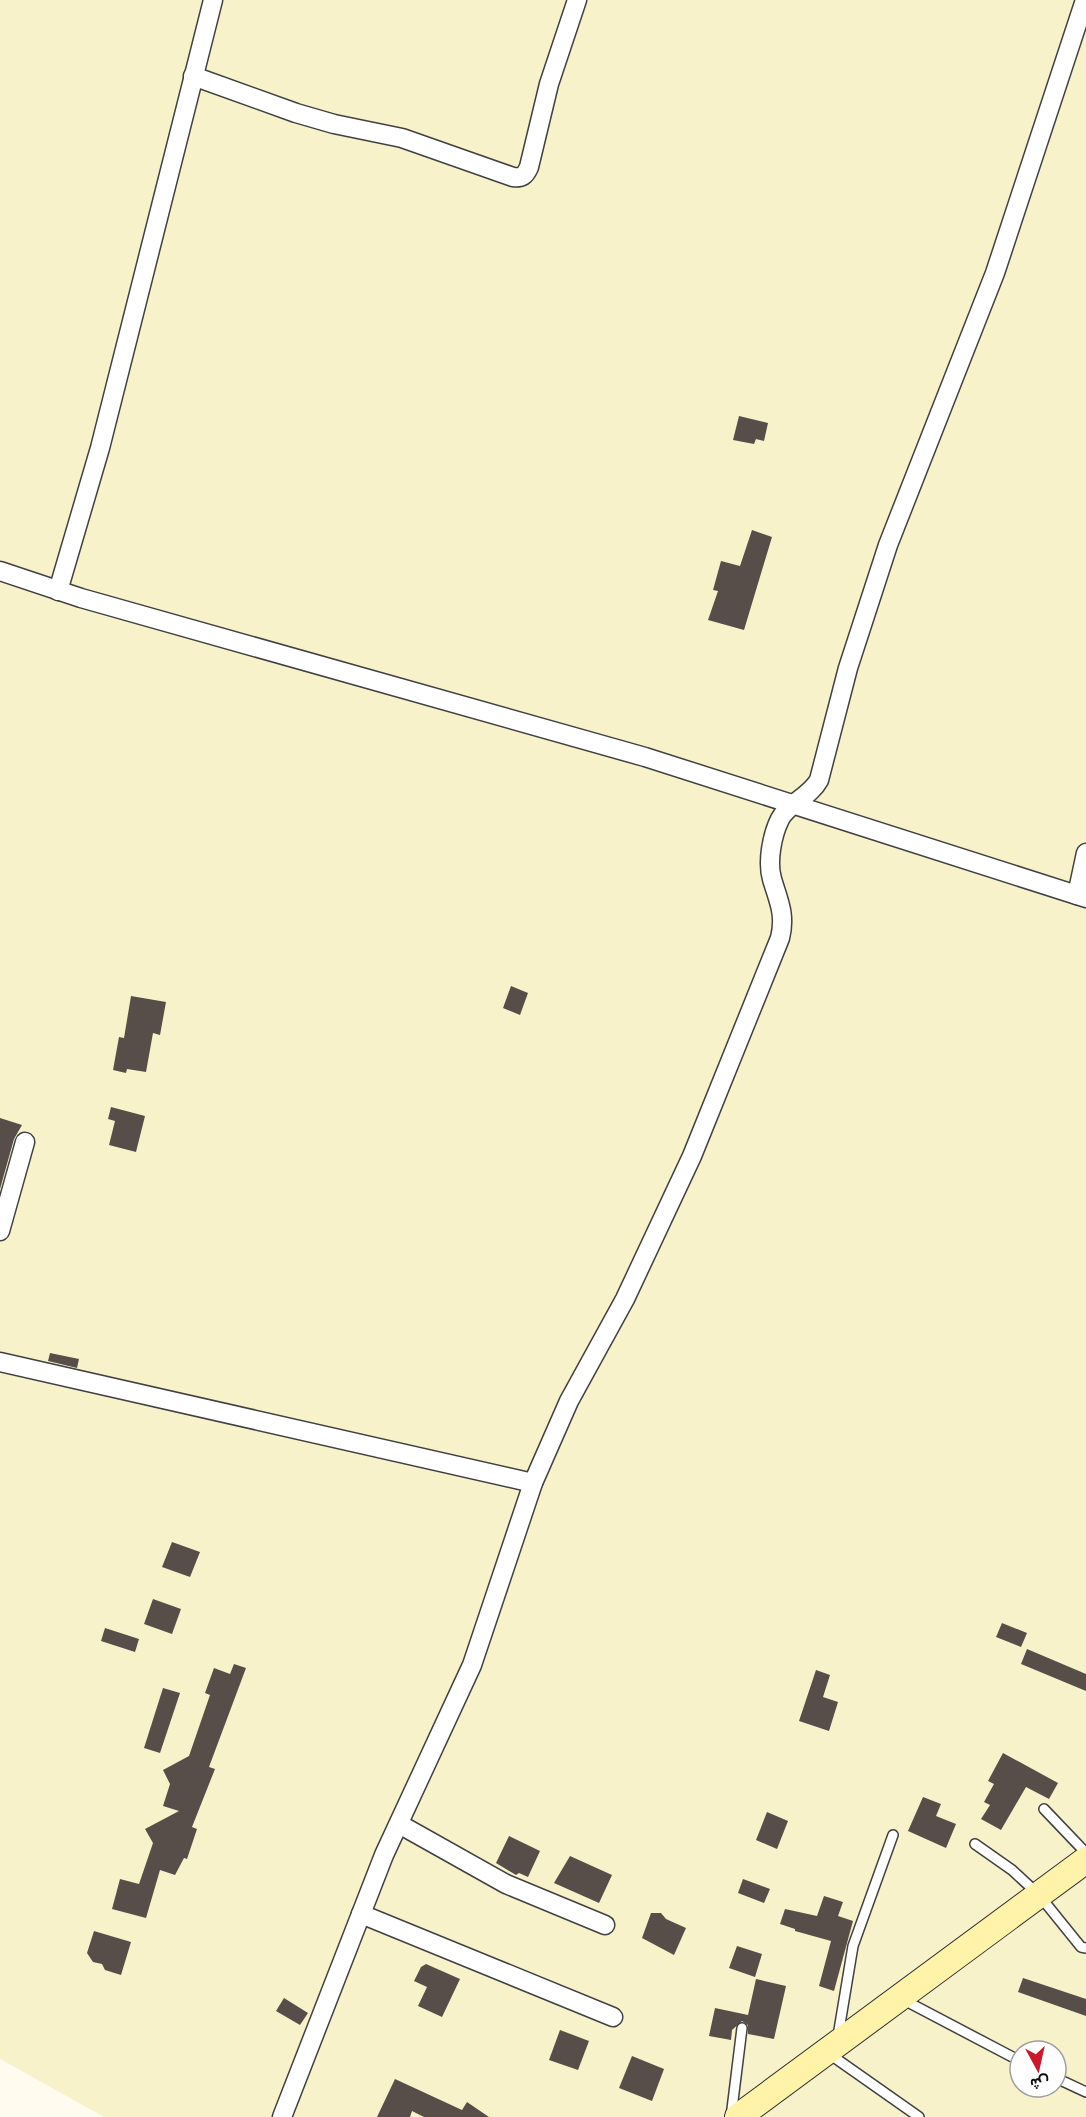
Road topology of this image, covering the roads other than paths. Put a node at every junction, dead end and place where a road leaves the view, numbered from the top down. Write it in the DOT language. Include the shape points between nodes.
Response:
graph roads {
  1 [pos="213,0"];
  2 [pos="577,0"];
  3 [pos="1085,0"];
  4 [pos="193,76"];
  5 [pos="0,571"];
  6 [pos="58,591"];
  7 [pos="796,804"];
  8 [pos="1086,853"];
  9 [pos="1081,896"];
  10 [pos="25,1142"];
  11 [pos="0,1231"];
  12 [pos="0,1362"];
  13 [pos="533,1483"];
  14 [pos="1044,1809"];
  15 [pos="399,1824"];
  16 [pos="893,1835"];
  17 [pos="975,1844"];
  18 [pos="1086,1853"];
  19 [pos="1086,1860"];
  20 [pos="1039,1895"];
  21 [pos="361,1914"];
  22 [pos="605,1925"];
  23 [pos="1086,1948"];
  24 [pos="900,1998"];
  25 [pos="613,2017"];
  26 [pos="742,2028"];
  27 [pos="832,2048"];
  28 [pos="1008,2055"];
  29 [pos="1068,2084"];
  30 [pos="1086,2092"];
  31 [pos="286,2116"];
  32 [pos="731,2117"];
  33 [pos="738,2117"];
  34 [pos="919,2117"];
  1 -- 4 [label="street"];
  2 -- 4 [label="street" via="549,84 529,167 526,175 520,177 402,138 296,113"];
  3 -- 7 [label="street" via="995,273 876,578 819,780"];
  4 -- 6 [label="street" via="100,448"];
  5 -- 6 [label="street"];
  6 -- 7 [label="street" via="645,757"];
  7 -- 9 [label="street"];
  7 -- 13 [label="street" via="780,817 771,853 771,874 783,914 780,938 692,1155 625,1299 569,1401"];
  8 -- 9 [label="street"];
  10 -- 11 [label="street"];
  12 -- 13 [label="street"];
  13 -- 15 [label="street" via="472,1665"];
  14 -- 18 [label="lane"];
  15 -- 21 [label="street"];
  15 -- 22 [label="street" via="506,1884"];
  16 -- 27 [label="lane" via="853,1946"];
  17 -- 20 [label="lane"];
  19 -- 20 [label="street"];
  20 -- 23 [label="lane" via="1081,1947"];
  20 -- 24 [label="street"];
  21 -- 25 [label="street"];
  21 -- 31 [label="street"];
  24 -- 27 [label="street"];
  24 -- 28 [label="lane"];
  26 -- 32 [label="lane"];
  27 -- 33 [label="street"];
  27 -- 34 [label="lane"];
  29 -- 30 [label="lane"];
}
